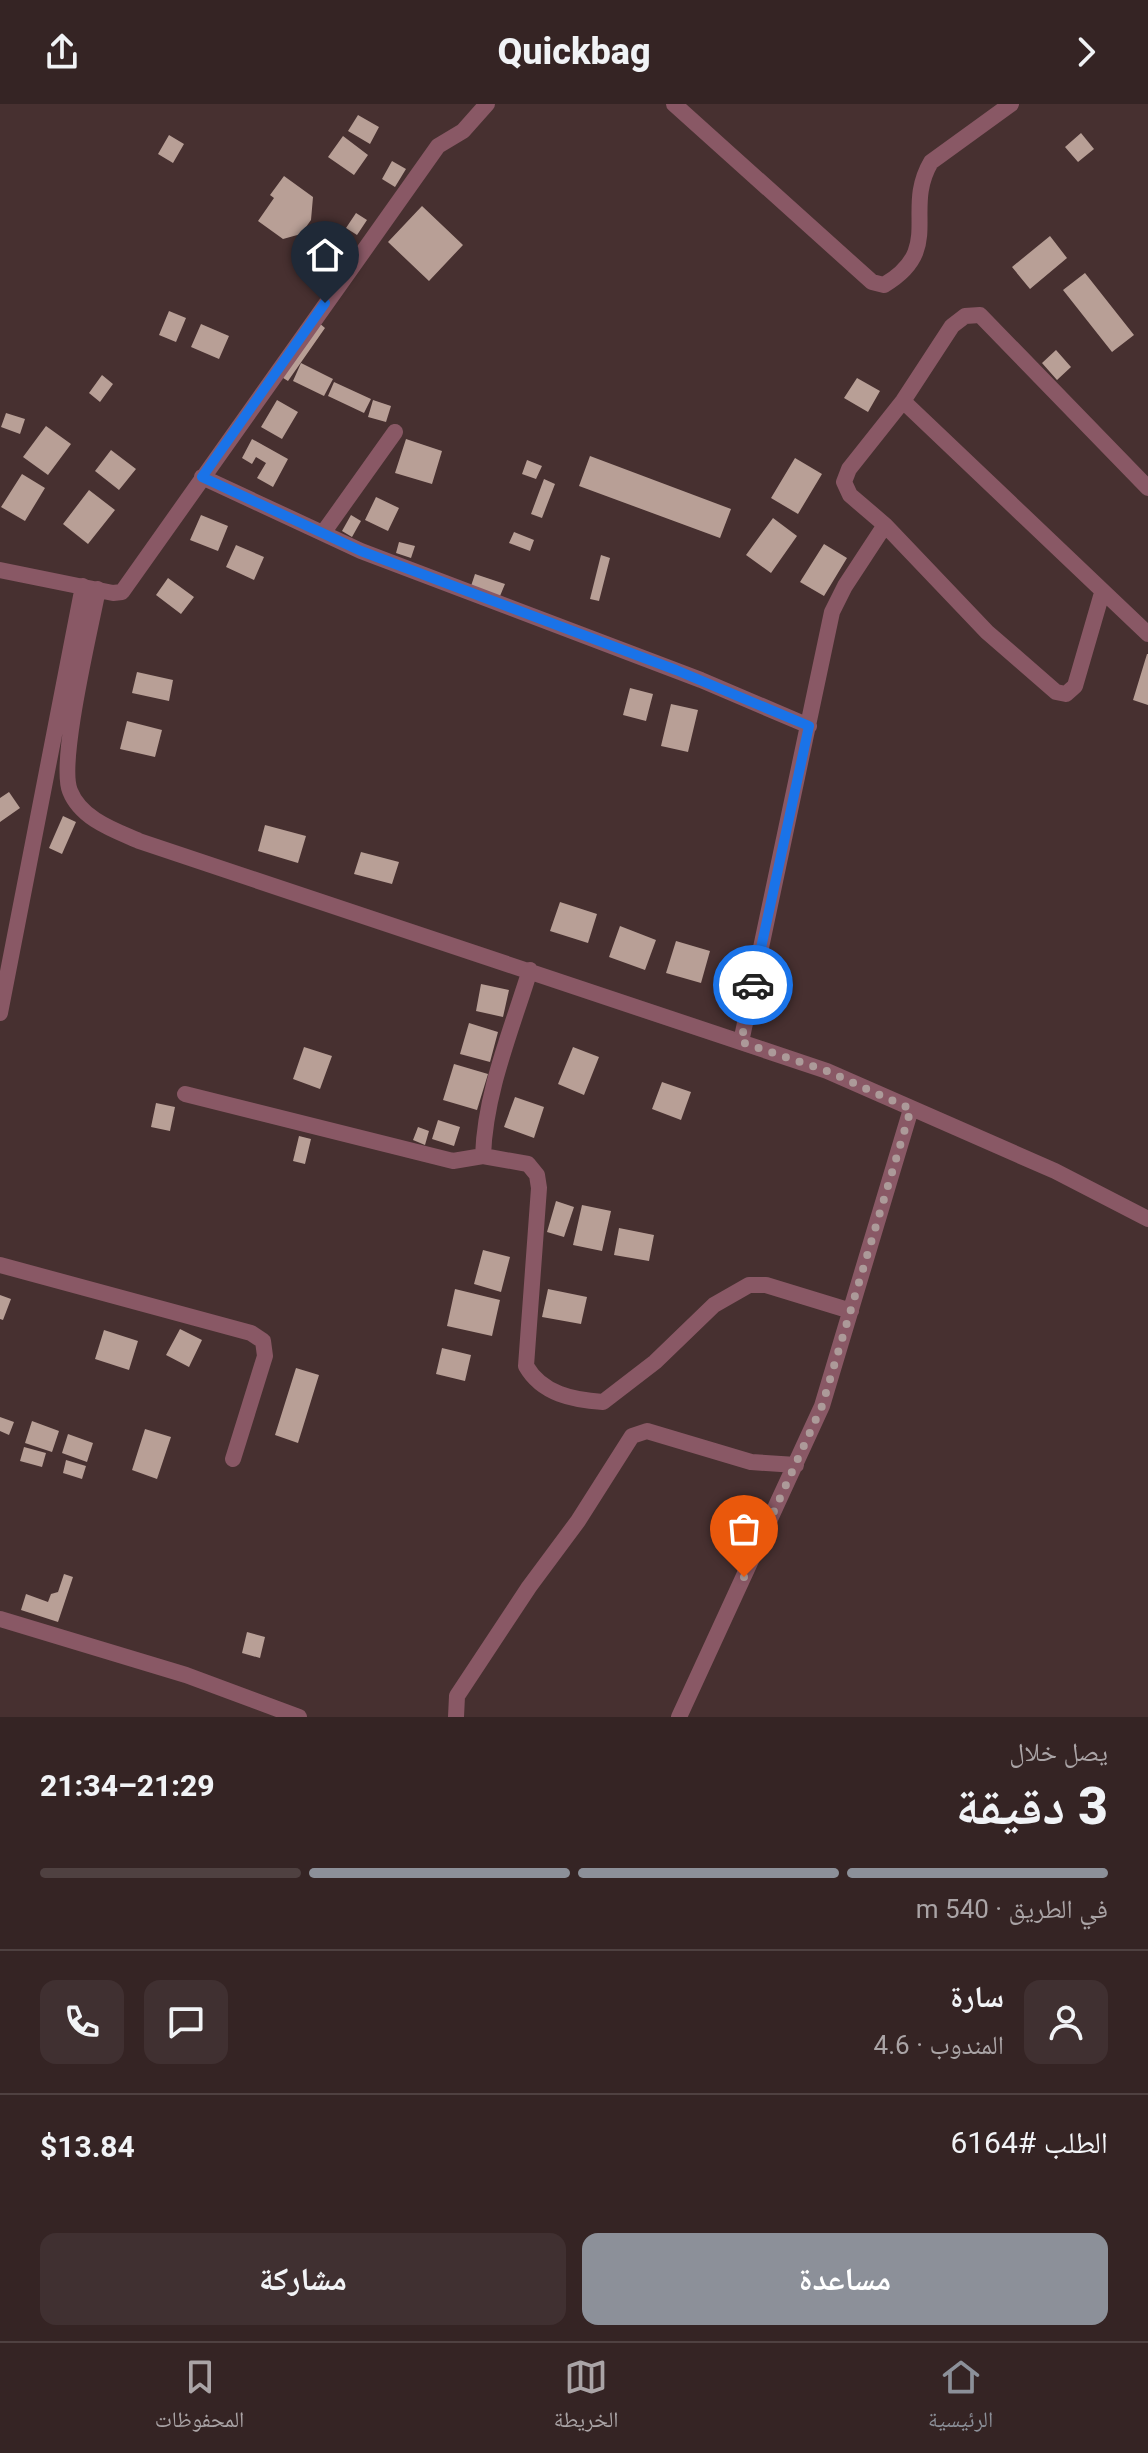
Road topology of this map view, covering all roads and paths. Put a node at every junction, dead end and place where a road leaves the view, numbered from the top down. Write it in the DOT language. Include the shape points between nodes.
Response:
graph roads {
  1 [pos="487,104"];
  2 [pos="674,104"];
  3 [pos="1011,104"];
  4 [pos="903,401"];
  5 [pos="395,432"];
  6 [pos="202,477"];
  7 [pos="1148,488"];
  8 [pos="885,525"];
  9 [pos="323,533"];
  10 [pos="0,570"];
  11 [pos="91,588"];
  12 [pos="1102,593"];
  13 [pos="1148,634"];
  14 [pos="809,726"];
  15 [pos="530,970"];
  16 [pos="0,1013"];
  17 [pos="741,1042"];
  18 [pos="185,1094"];
  19 [pos="911,1109"];
  20 [pos="483,1156"];
  21 [pos="1148,1219"];
  22 [pos="0,1265"];
  23 [pos="851,1311"];
  24 [pos="233,1459"];
  25 [pos="796,1465"];
  26 [pos="0,1619"];
  27 [pos="299,1717"];
  28 [pos="456,1717"];
  29 [pos="679,1717"];
  1 -- 6 [label="street" via="463,131 438,146"];
  2 -- 3 [label="street" via="872,282 884,285 908,266 920,244 920,192 931,162"];
  4 -- 7 [label="street" via="952,326 965,316 980,315"];
  4 -- 8 [label="street" via="844,482 850,495"];
  4 -- 12 [label="street"];
  5 -- 9 [label="street"];
  6 -- 9 [label="street"];
  6 -- 11 [label="street" via="122,592"];
  8 -- 12 [label="street" via="987,632 1056,692 1066,694 1075,686"];
  8 -- 14 [label="street" via="832,612"];
  9 -- 14 [label="street"];
  10 -- 11 [label="street"];
  11 -- 15 [label="street" via="67,751 69,790 82,810 139,841"];
  11 -- 16 [label="street"];
  12 -- 13 [label="street"];
  14 -- 17 [label="street"];
  15 -- 17 [label="street"];
  15 -- 20 [label="street" via="490,1102"];
  17 -- 19 [label="street" via="827,1071"];
  18 -- 20 [label="street" via="453,1161"];
  19 -- 21 [label="street" via="1055,1171"];
  19 -- 23 [label="street"];
  20 -- 23 [label="street" via="528,1164 537,1175 526,1366 546,1389 603,1402 714,1305 749,1285 766,1285"];
  22 -- 24 [label="street" via="251,1333 263,1341 265,1356"];
  23 -- 25 [label="street" via="822,1406"];
  25 -- 28 [label="street" via="751,1462 647,1431 632,1436 457,1696"];
  25 -- 29 [label="street"];
  26 -- 27 [label="street" via="186,1675"];
}
